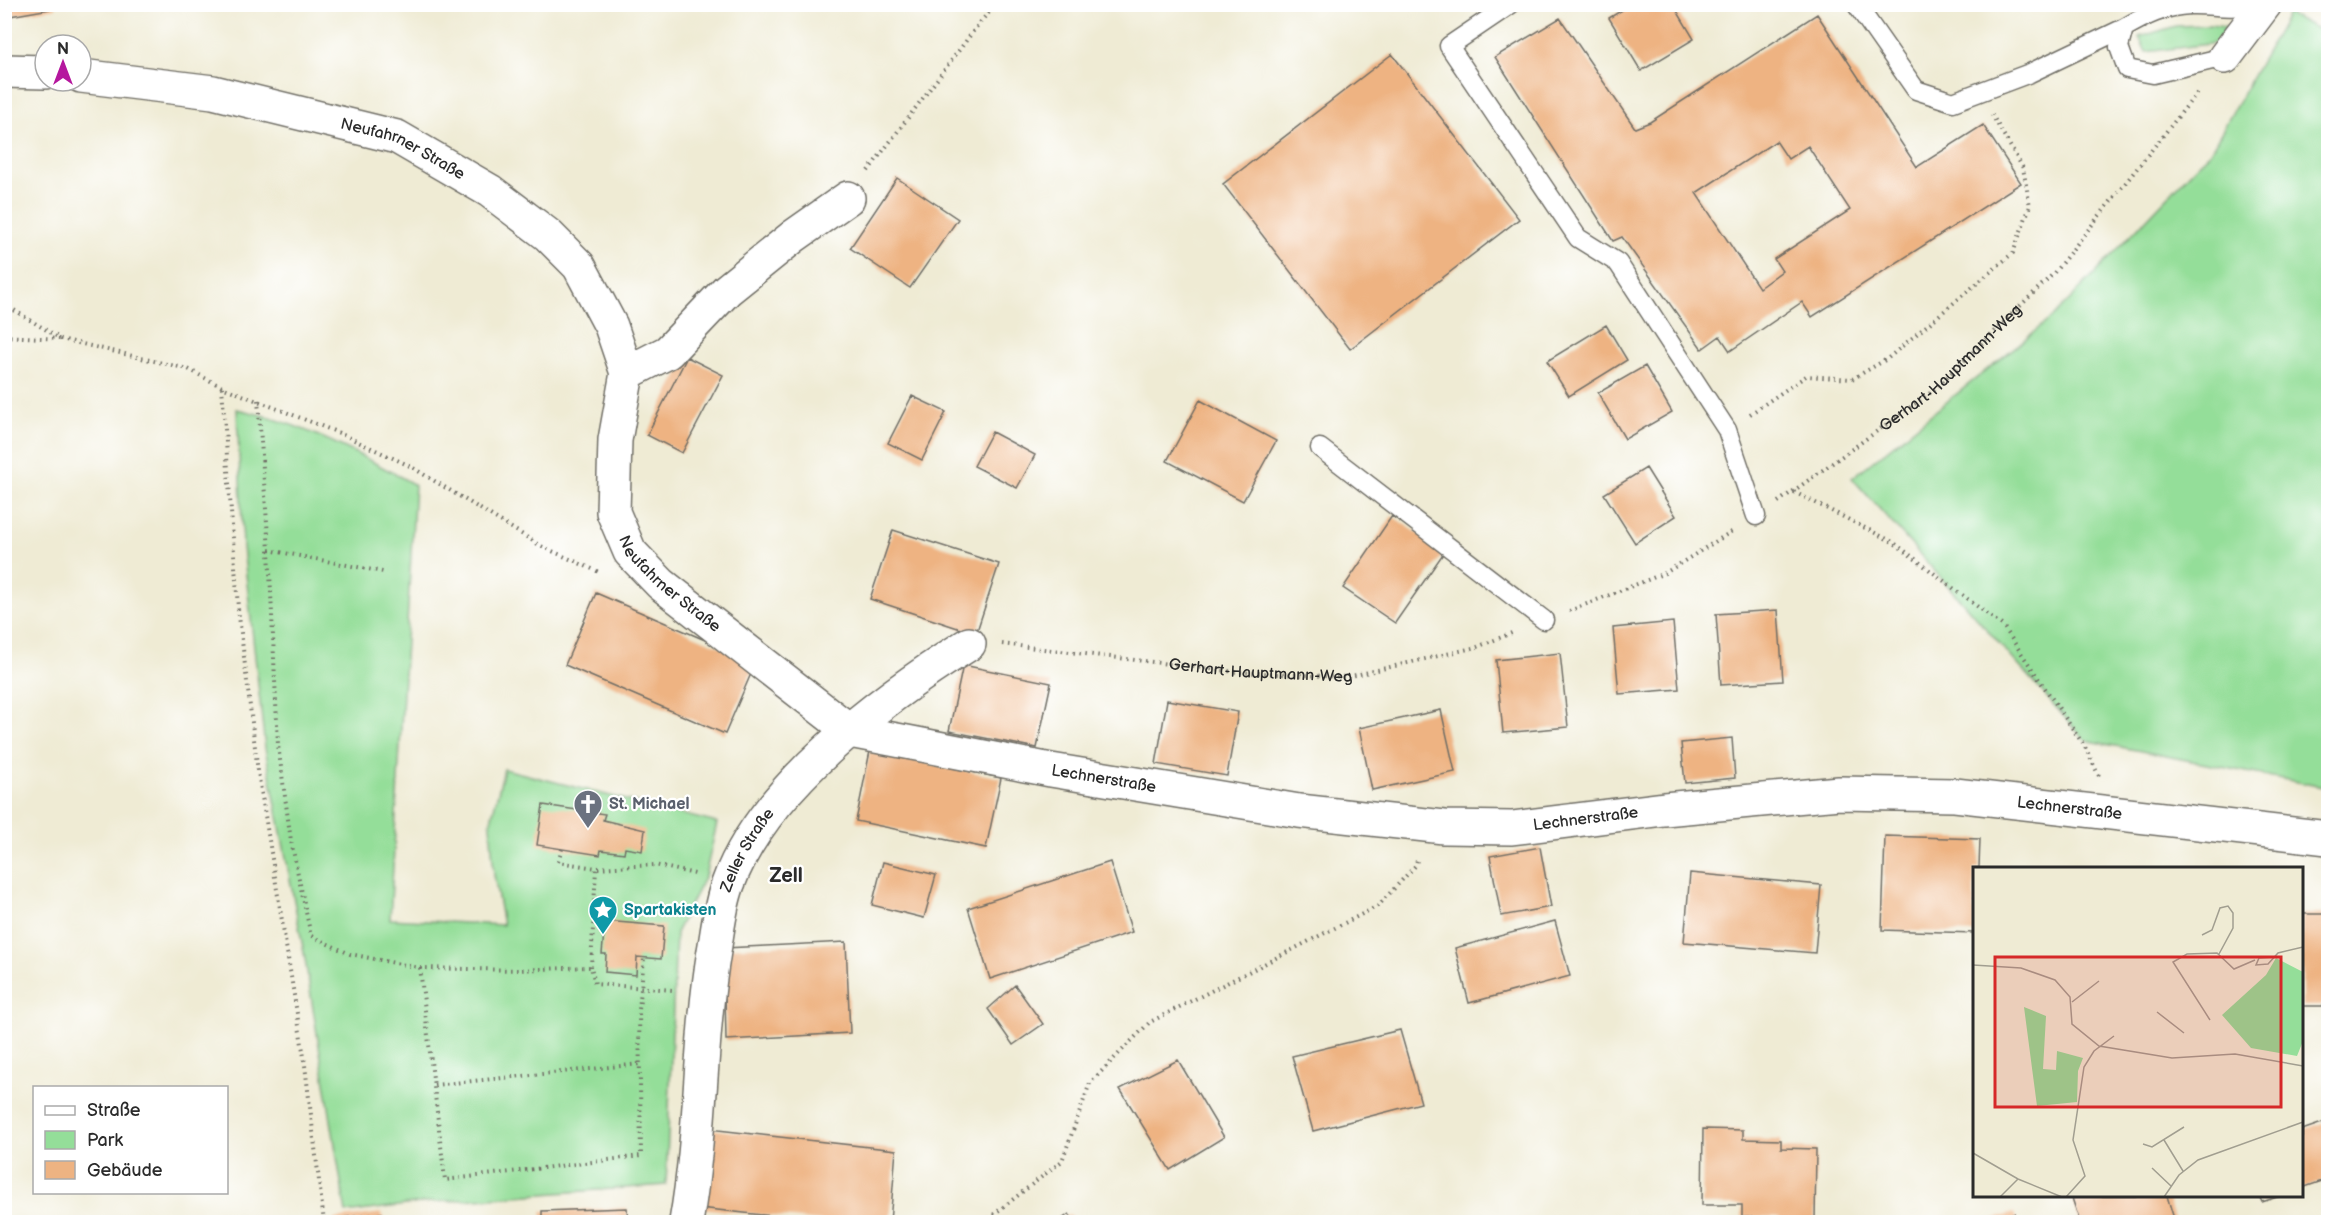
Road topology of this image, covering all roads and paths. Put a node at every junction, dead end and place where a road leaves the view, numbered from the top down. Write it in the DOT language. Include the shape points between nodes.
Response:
graph roads {
  1 [pos="997,4"];
  2 [pos="1511,4"];
  3 [pos="1856,4"];
  4 [pos="2252,4"];
  5 [pos="2265,4"];
  6 [pos="2124,28"];
  7 [pos="2225,57"];
  8 [pos="4,71"];
  9 [pos="33,72"];
  10 [pos="93,77"];
  11 [pos="1978,92"];
  12 [pos="848,198"];
  13 [pos="4,304"];
  14 [pos="4,336"];
  15 [pos="61,339"];
  16 [pos="627,373"];
  17 [pos="222,387"];
  18 [pos="258,400"];
  19 [pos="1726,430"];
  20 [pos="1320,448"];
  21 [pos="1794,492"];
  22 [pos="1756,516"];
  23 [pos="269,550"];
  24 [pos="383,572"];
  25 [pos="606,575"];
  26 [pos="1544,620"];
  27 [pos="969,644"];
  28 [pos="850,731"];
  29 [pos="2116,812"];
  30 [pos="1423,824"];
  31 [pos="2328,838"];
  32 [pos="562,849"];
  33 [pos="596,868"];
  34 [pos="728,882"];
  35 [pos="644,958"];
  36 [pos="591,967"];
  37 [pos="420,968"];
  38 [pos="641,988"];
  39 [pos="707,993"];
  40 [pos="640,1064"];
  41 [pos="434,1085"];
  42 [pos="324,1222"];
  43 [pos="686,1222"];
  44 [pos="984,1222"];
  1 -- 12 [label="path"];
  2 -- 19 [label="lane" via="1449,46 1578,238 1618,263"];
  3 -- 11 [label="lane" via="1916,90 1953,102"];
  4 -- 6 [label="lane" via="2232,9 2190,5 2155,10"];
  5 -- 7 [label="street"];
  6 -- 7 [label="lane" via="2119,47 2127,69 2153,74"];
  6 -- 11 [label="lane" via="2030,73"];
  7 -- 21 [label="path, Gerhart-Hauptmann-Weg" via="2054,274 1933,391"];
  8 -- 9 [label="street"];
  10 -- 16 [label="street, Neufahrner Straße" via="213,92 397,136 490,191 548,235 579,266 611,326"];
  11 -- 19 [label="path" via="2023,168 2030,206 2013,253 1887,359 1852,379 1806,376"];
  12 -- 16 [label="street" via="727,290 668,352"];
  13 -- 15 [label="path"];
  14 -- 15 [label="path"];
  15 -- 17 [label="path" via="188,369"];
  16 -- 28 [label="street, Neufahrner Straße" via="615,440 613,512 630,552 661,584"];
  17 -- 18 [label="path"];
  17 -- 42 [label="path" via="241,631 258,772 304,1056"];
  18 -- 23 [label="path"];
  18 -- 25 [label="path" via="410,466 541,546"];
  19 -- 22 [label="lane"];
  20 -- 26 [label="lane"];
  21 -- 22 [label="path, Gerhart-Hauptmann-Weg"];
  21 -- 29 [label="path" via="1893,542 2003,626 2085,747"];
  22 -- 26 [label="path, Gerhart-Hauptmann-Weg" via="1665,573"];
  23 -- 24 [label="path"];
  23 -- 37 [label="path" via="278,745 291,841 311,936 350,954"];
  26 -- 27 [label="path, Gerhart-Hauptmann-Weg" via="1477,647 1347,677 1236,672 1011,644"];
  27 -- 28 [label="street, Zeller Straße" via="917,676"];
  28 -- 30 [label="street, Lechnerstraße" via="1299,811"];
  28 -- 34 [label="street, Zeller Straße" via="759,823"];
  29 -- 30 [label="street, Lechnerstraße" via="1956,795 1839,793 1512,828"];
  29 -- 31 [label="street, Lechnerstraße"];
  30 -- 44 [label="path" via="1416,864 1378,906 1150,1022 1090,1083 1062,1161"];
  32 -- 33 [label="path" via="558,861"];
  33 -- 34 [label="path" via="655,865"];
  33 -- 36 [label="path"];
  34 -- 39 [label="street, Zeller Straße"];
  35 -- 38 [label="path"];
  36 -- 37 [label="path"];
  36 -- 38 [label="path" via="595,984"];
  37 -- 41 [label="path"];
  38 -- 39 [label="path"];
  38 -- 40 [label="path"];
  39 -- 43 [label="street, Zeller Straße"];
  40 -- 41 [label="path"];
  40 -- 41 [label="path" via="641,1156 446,1180"];
}
